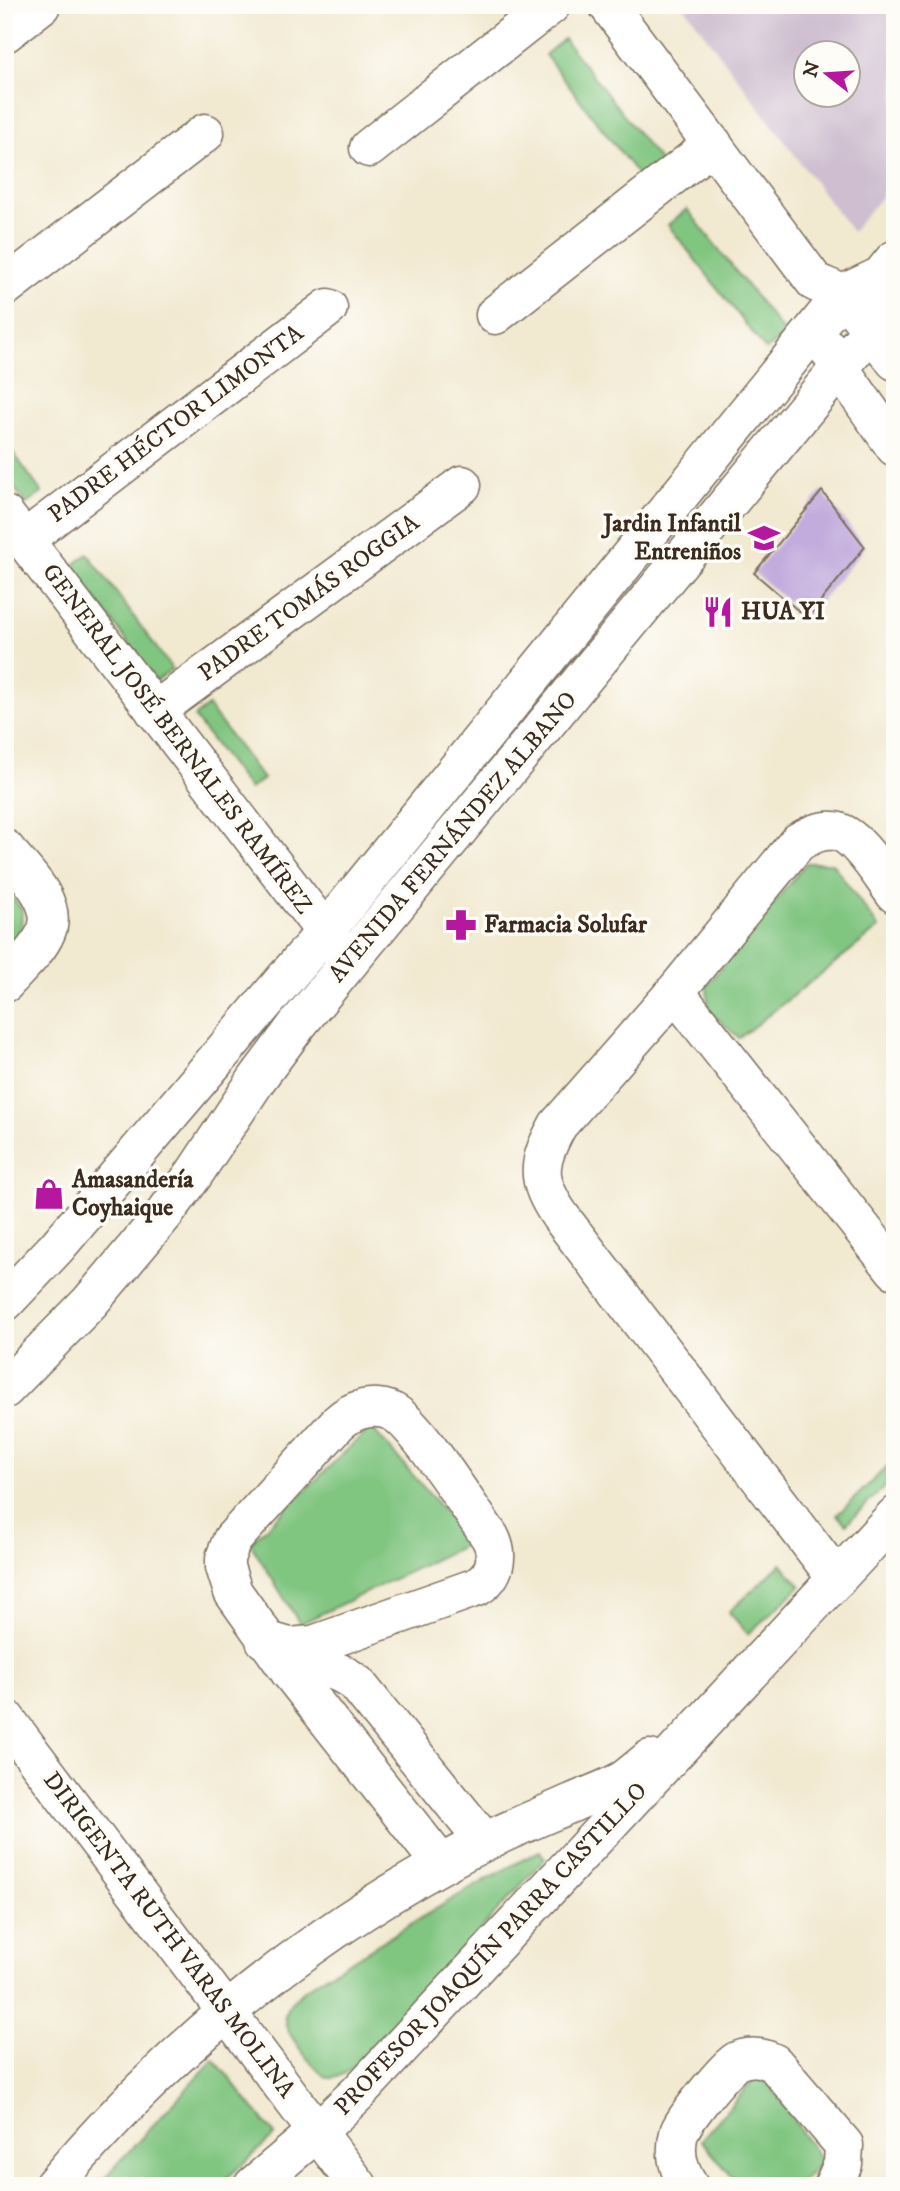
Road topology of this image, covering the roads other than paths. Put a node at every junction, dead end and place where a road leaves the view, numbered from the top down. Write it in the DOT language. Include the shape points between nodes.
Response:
graph roads {
  1 [pos="41,5"];
  2 [pos="551,5"];
  3 [pos="608,5"];
  4 [pos="5,33"];
  5 [pos="205,134"];
  6 [pos="713,144"];
  7 [pos="369,148"];
  8 [pos="888,267"];
  9 [pos="5,287"];
  10 [pos="829,288"];
  11 [pos="328,308"];
  12 [pos="495,315"];
  13 [pos="816,326"];
  14 [pos="871,330"];
  15 [pos="895,361"];
  16 [pos="840,369"];
  17 [pos="895,447"];
  18 [pos="462,485"];
  19 [pos="15,527"];
  20 [pos="155,711"];
  21 [pos="5,849"];
  22 [pos="895,894"];
  23 [pos="324,933"];
  24 [pos="350,963"];
  25 [pos="5,984"];
  26 [pos="675,992"];
  27 [pos="895,1270"];
  28 [pos="5,1302"];
  29 [pos="5,1389"];
  30 [pos="895,1516"];
  31 [pos="837,1579"];
  32 [pos="377,1623"];
  33 [pos="265,1640"];
  34 [pos="290,1672"];
  35 [pos="357,1684"];
  36 [pos="720,1704"];
  37 [pos="5,1718"];
  38 [pos="484,1841"];
  39 [pos="440,1864"];
  40 [pos="226,2010"];
  41 [pos="317,2132"];
  42 [pos="53,2186"];
  43 [pos="253,2186"];
  44 [pos="358,2186"];
  45 [pos="689,2186"];
  46 [pos="833,2186"];
  1 -- 4 [label="street"];
  2 -- 7 [label="street"];
  3 -- 6 [label="street"];
  5 -- 9 [label="street"];
  6 -- 10 [label="street"];
  6 -- 12 [label="street"];
  8 -- 10 [label="street, AVENIDA FERNÁNDEZ ALBANO"];
  8 -- 14 [label="street, AVENIDA FERNÁNDEZ ALBANO"];
  10 -- 13 [label="street, AVENIDA FERNÁNDEZ ALBANO"];
  10 -- 14 [label="street"];
  11 -- 19 [label="street, PADRE HÉCTOR LIMONTA"];
  13 -- 16 [label="street"];
  13 -- 23 [label="street, AVENIDA FERNÁNDEZ ALBANO"];
  14 -- 15 [label="street"];
  14 -- 16 [label="street, AVENIDA FERNÁNDEZ ALBANO"];
  16 -- 17 [label="street"];
  16 -- 24 [label="street, AVENIDA FERNÁNDEZ ALBANO"];
  18 -- 20 [label="street, PADRE TOMÁS ROGGIA"];
  19 -- 20 [label="street, GENERAL JOSÉ BERNALES RAMÍREZ"];
  20 -- 23 [label="street, GENERAL JOSÉ BERNALES RAMÍREZ"];
  21 -- 25 [label="street" via="42,896 49,919 41,941"];
  22 -- 26 [label="street" via="858,845 836,831 814,833 798,842"];
  23 -- 24 [label="street, GENERAL JOSÉ BERNALES RAMÍREZ"];
  23 -- 28 [label="street, AVENIDA FERNÁNDEZ ALBANO"];
  24 -- 29 [label="street, AVENIDA FERNÁNDEZ ALBANO" via="257,1079 166,1212 90,1302"];
  26 -- 27 [label="street"];
  26 -- 31 [label="street" via="558,1125 541,1167 545,1193"];
  30 -- 31 [label="street, PROFESOR JOAQUÍN PARRA CASTILLO"];
  31 -- 36 [label="street, PROFESOR JOAQUÍN PARRA CASTILLO"];
  32 -- 33 [label="street" via="301,1647"];
  32 -- 33 [label="street" via="477,1587 490,1574 495,1552 490,1537 411,1426 393,1412 376,1408 358,1410 338,1423 232,1539 225,1558 229,1585"];
  32 -- 35 [label="street" via="360,1650"];
  33 -- 34 [label="street"];
  34 -- 35 [label="street" via="305,1667 334,1669"];
  34 -- 39 [label="street"];
  35 -- 38 [label="street"];
  36 -- 38 [label="street, PROFESOR JOAQUÍN PARRA CASTILLO" via="624,1780"];
  36 -- 41 [label="street, PROFESOR JOAQUÍN PARRA CASTILLO"];
  37 -- 40 [label="street, DIRIGENTA RUTH VARAS MOLINA"];
  38 -- 39 [label="street, PROFESOR JOAQUÍN PARRA CASTILLO"];
  39 -- 40 [label="street, PROFESOR JOAQUÍN PARRA CASTILLO" via="329,1934"];
  40 -- 41 [label="street, DIRIGENTA RUTH VARAS MOLINA"];
  40 -- 42 [label="street, PROFESOR JOAQUÍN PARRA CASTILLO" via="168,2064"];
  41 -- 43 [label="street, PROFESOR JOAQUÍN PARRA CASTILLO"];
  41 -- 44 [label="street, DIRIGENTA RUTH VARAS MOLINA"];
  45 -- 46 [label="street" via="677,2159 679,2131 686,2118 735,2062 763,2057 774,2063 844,2146 843,2164"];
}
